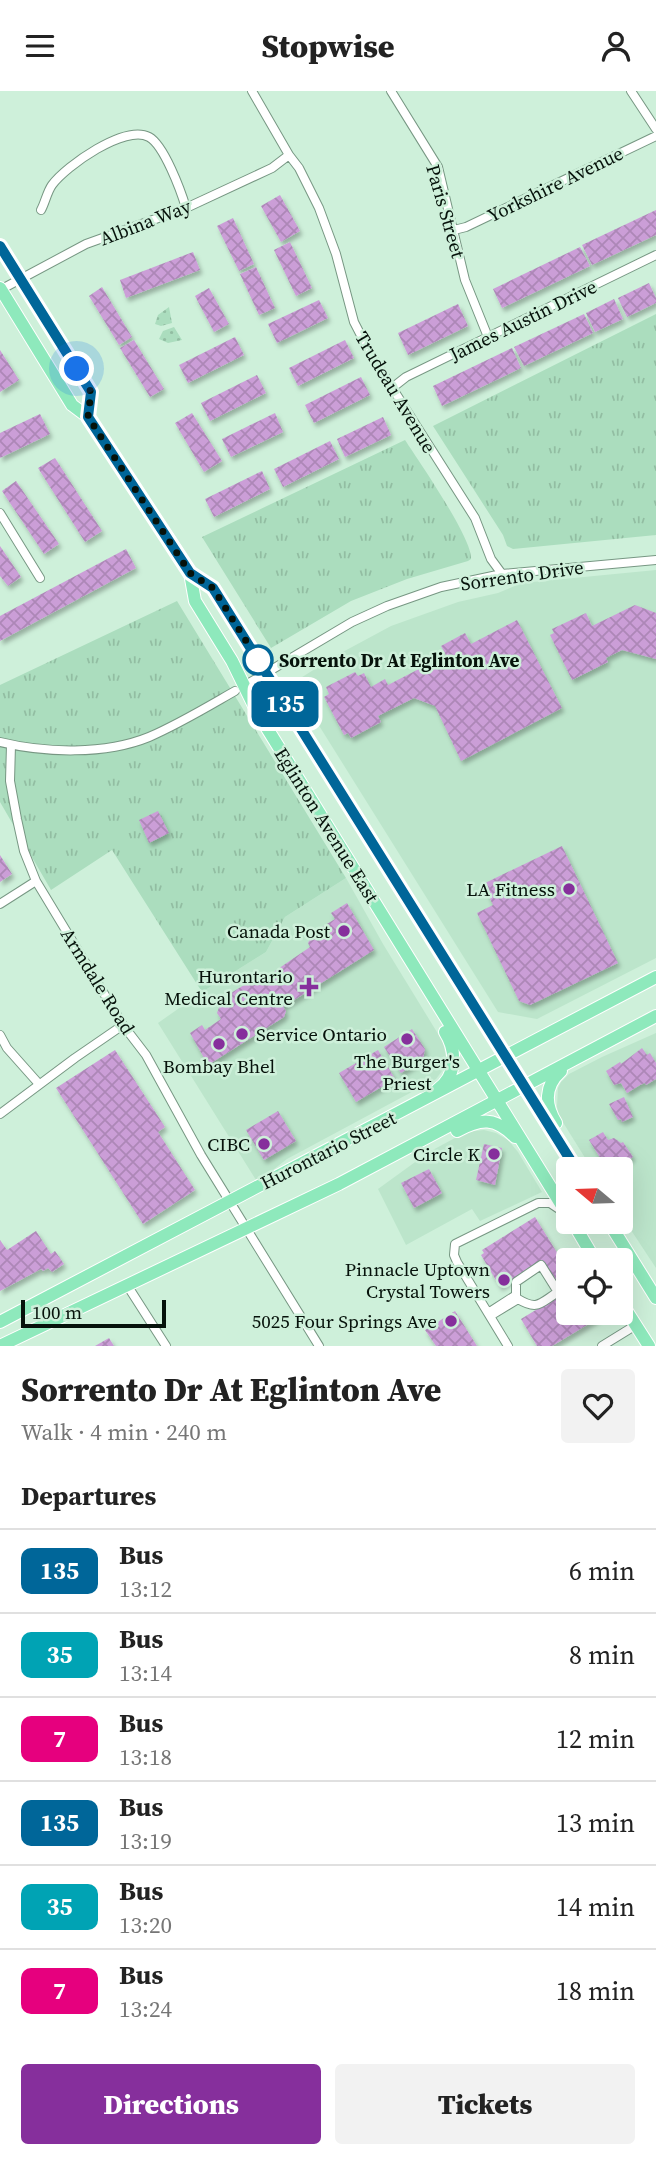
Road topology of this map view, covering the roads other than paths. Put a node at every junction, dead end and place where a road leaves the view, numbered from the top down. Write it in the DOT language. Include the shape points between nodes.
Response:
graph roads {
  1 [pos="252,91"];
  2 [pos="391,91"];
  3 [pos="631,91"];
  4 [pos="656,129"];
  5 [pos="656,136"];
  6 [pos="289,155"];
  7 [pos="186,208"];
  8 [pos="41,210"];
  9 [pos="454,230"];
  10 [pos="0,246"];
  11 [pos="656,255"];
  12 [pos="20,279"];
  13 [pos="0,289"];
  14 [pos="488,337"];
  15 [pos="392,387"];
  16 [pos="88,417"];
  17 [pos="0,513"];
  18 [pos="656,560"];
  19 [pos="190,573"];
  20 [pos="502,574"];
  21 [pos="40,578"];
  22 [pos="266,673"];
  23 [pos="240,689"];
  24 [pos="0,742"];
  25 [pos="10,745"];
  26 [pos="36,881"];
  27 [pos="0,904"];
  28 [pos="656,977"];
  29 [pos="430,993"];
  30 [pos="656,1016"];
  31 [pos="123,1025"];
  32 [pos="0,1035"];
  33 [pos="583,1055"];
  34 [pos="506,1057"];
  35 [pos="478,1071"];
  36 [pos="39,1084"];
  37 [pos="524,1086"];
  38 [pos="496,1101"];
  39 [pos="412,1106"];
  40 [pos="0,1114"];
  41 [pos="438,1131"];
  42 [pos="526,1147"];
  43 [pos="568,1157"];
  44 [pos="573,1157"];
  45 [pos="556,1197"];
  46 [pos="230,1201"];
  47 [pos="556,1206"];
  48 [pos="247,1227"];
  49 [pos="616,1234"];
  50 [pos="127,1285"];
  51 [pos="656,1298"];
  52 [pos="489,1315"];
  53 [pos="633,1320"];
  54 [pos="0,1322"];
  55 [pos="636,1325"];
  56 [pos="0,1346"];
  57 [pos="166,1346"];
  58 [pos="319,1346"];
  59 [pos="508,1346"];
  60 [pos="602,1346"];
  61 [pos="649,1346"];
  1 -- 6 [label="street, Trudeau Avenue"];
  2 -- 9 [label="street, Paris Street" via="438,167"];
  3 -- 4 [label="street"];
  5 -- 9 [label="street, Yorkshire Avenue"];
  6 -- 7 [label="street, Albina Way" via="272,168"];
  6 -- 15 [label="street, Trudeau Avenue" via="319,208 354,322"];
  7 -- 8 [label="street" via="157,143 135,134 75,162 51,186"];
  7 -- 12 [label="street, Albina Way" via="86,244"];
  9 -- 14 [label="street, Paris Street" via="465,280"];
  10 -- 12 [label="main road, Eglinton Avenue East"];
  11 -- 14 [label="street, James Austin Drive"];
  12 -- 13 [label="street, Albina Way"];
  12 -- 16 [label="main road, Eglinton Avenue East" via="91,392"];
  13 -- 16 [label="main road, Eglinton Avenue East" via="72,405"];
  14 -- 15 [label="street, James Austin Drive"];
  15 -- 20 [label="street, Trudeau Avenue" via="475,518"];
  16 -- 19 [label="main road, Eglinton Avenue East"];
  17 -- 21 [label="street"];
  18 -- 20 [label="street, Sorrento Drive"];
  19 -- 22 [label="main road, Eglinton Avenue East" via="213,588"];
  19 -- 23 [label="main road, Eglinton Avenue East" via="194,601 232,661"];
  20 -- 22 [label="street, Sorrento Drive" via="387,606 338,629"];
  22 -- 23 [label="street, Sorrento Drive"];
  22 -- 34 [label="main road, Eglinton Avenue East"];
  23 -- 25 [label="street, Sorrento Drive" via="146,738 99,749"];
  23 -- 29 [label="main road, Eglinton Avenue East"];
  24 -- 25 [label="street, Sorrento Drive"];
  25 -- 26 [label="street, Armdale Road" via="16,819"];
  26 -- 27 [label="street"];
  26 -- 31 [label="street, Armdale Road"];
  28 -- 34 [label="main road, Hurontario Street"];
  29 -- 35 [label="main road, Eglinton Avenue East"];
  29 -- 39 [label="main road" via="432,1010 449,1038 454,1060 443,1085"];
  30 -- 33 [label="main road, Hurontario Street"];
  31 -- 36 [label="street"];
  31 -- 46 [label="street, Armdale Road" via="146,1055"];
  32 -- 36 [label="street"];
  33 -- 37 [label="main road, Hurontario Street"];
  33 -- 44 [label="main road" via="551,1081 548,1097 550,1114"];
  34 -- 35 [label="main road, Hurontario Street"];
  34 -- 37 [label="main road, Eglinton Avenue East"];
  35 -- 38 [label="main road, Eglinton Avenue East"];
  35 -- 39 [label="main road, Hurontario Street"];
  36 -- 40 [label="street"];
  37 -- 38 [label="main road, Hurontario Street"];
  37 -- 43 [label="main road, Eglinton Avenue East"];
  38 -- 41 [label="main road, Hurontario Street"];
  38 -- 42 [label="main road, Eglinton Avenue East"];
  39 -- 46 [label="main road, Hurontario Street"];
  41 -- 42 [label="main road" via="453,1133 479,1121 491,1122"];
  41 -- 48 [label="main road, Hurontario Street"];
  42 -- 45 [label="main road, Eglinton Avenue East"];
  46 -- 48 [label="street, Armdale Road"];
  46 -- 54 [label="main road, Hurontario Street"];
  47 -- 52 [label="street" via="538,1203 455,1244 457,1262"];
  48 -- 50 [label="main road, Hurontario Street"];
  48 -- 58 [label="street, Armdale Road"];
  49 -- 51 [label="main road"];
  50 -- 56 [label="main road, Hurontario Street"];
  50 -- 57 [label="street"];
  52 -- 52 [label="street" via="518,1299 537,1305 558,1292 541,1265 516,1282 516,1295"];
  52 -- 59 [label="street"];
  53 -- 55 [label="main road"];
  55 -- 60 [label="street"];
  55 -- 61 [label="main road"];
}
